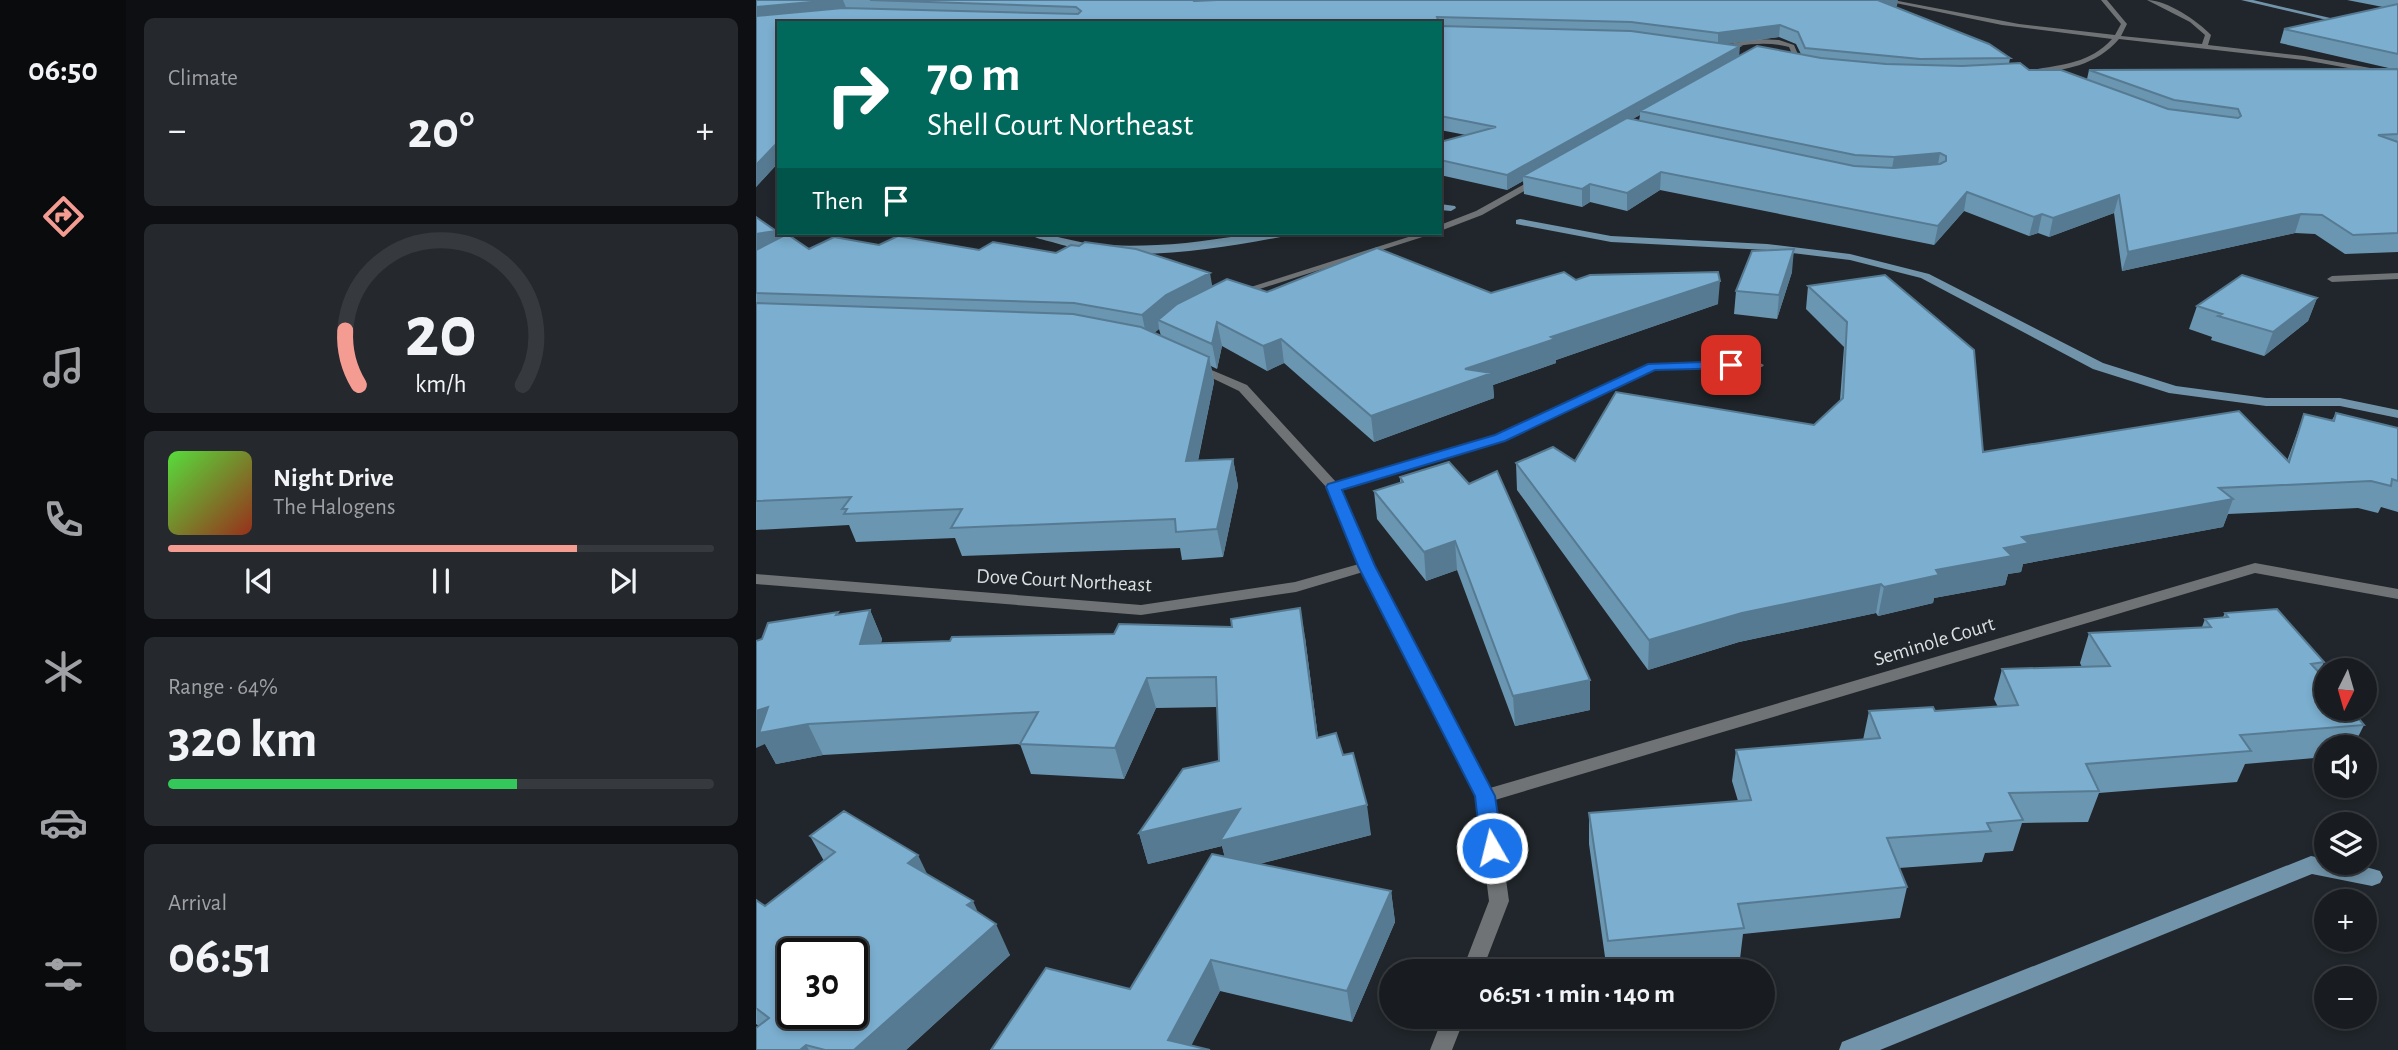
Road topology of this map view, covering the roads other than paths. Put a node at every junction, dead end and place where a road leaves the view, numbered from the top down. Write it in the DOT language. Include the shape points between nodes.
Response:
graph roads {
  1 [pos="1884,0"];
  2 [pos="2104,0"];
  3 [pos="2150,0"];
  4 [pos="2120,37"];
  5 [pos="2206,45"];
  6 [pos="1743,54"];
  7 [pos="1788,62"];
  8 [pos="1800,64"];
  9 [pos="1811,66"];
  10 [pos="2037,71"];
  11 [pos="2023,72"];
  12 [pos="2398,75"];
  13 [pos="2056,79"];
  14 [pos="1547,175"];
  15 [pos="1442,228"];
  16 [pos="1424,235"];
  17 [pos="2398,276"];
  18 [pos="2332,279"];
  19 [pos="1228,296"];
  20 [pos="1185,362"];
  21 [pos="1758,365"];
  22 [pos="1334,487"];
  23 [pos="1367,566"];
  24 [pos="756,579"];
  25 [pos="2398,594"];
  26 [pos="1485,796"];
  27 [pos="1477,959"];
  28 [pos="1449,1029"];
  29 [pos="1441,1050"];
  1 -- 4 [label="street" via="2016,25"];
  2 -- 4 [label="street" via="2124,24"];
  3 -- 5 [label="street" via="2192,21 2208,35"];
  4 -- 5 [label="street"];
  4 -- 10 [label="street" via="2097,58"];
  5 -- 12 [label="street"];
  6 -- 8 [label="street" via="1704,48 1779,41 1793,46"];
  7 -- 8 [label="street"];
  8 -- 9 [label="street"];
  10 -- 11 [label="street"];
  10 -- 13 [label="street"];
  14 -- 15 [label="street"];
  16 -- 19 [label="street"];
  17 -- 18 [label="street"];
  20 -- 22 [label="street" via="1243,388"];
  21 -- 22 [label="street" via="1653,366 1500,438"];
  22 -- 23 [label="street"];
  23 -- 24 [label="street, Dove Court Northeast" via="1296,587 1142,610"];
  23 -- 26 [label="street"];
  25 -- 26 [label="street, Seminole Court" via="2255,568"];
  26 -- 27 [label="street" via="1499,901"];
  28 -- 29 [label="street"];
}
